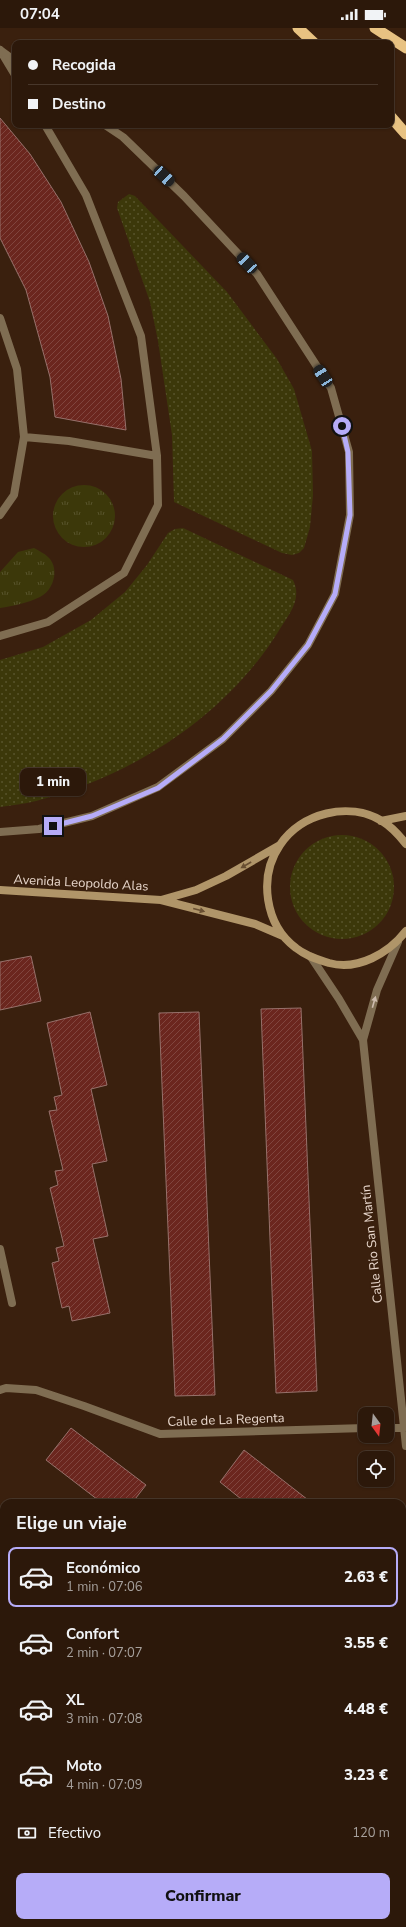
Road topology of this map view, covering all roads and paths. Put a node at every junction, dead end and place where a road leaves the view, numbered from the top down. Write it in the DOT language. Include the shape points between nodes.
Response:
graph roads {
  1 [pos="298,28"];
  2 [pos="375,28"];
  3 [pos="311,40"];
  4 [pos="394,40"];
  5 [pos="394,40"];
  6 [pos="406,48"];
  7 [pos="0,50"];
  8 [pos="12,59"];
  9 [pos="12,70"];
  10 [pos="394,120"];
  11 [pos="47,128"];
  12 [pos="110,128"];
  13 [pos="406,134"];
  14 [pos="0,318"];
  15 [pos="24,437"];
  16 [pos="157,456"];
  17 [pos="0,516"];
  18 [pos="0,636"];
  19 [pos="406,816"];
  20 [pos="381,821"];
  21 [pos="0,832"];
  22 [pos="406,844"];
  23 [pos="280,845"];
  24 [pos="0,890"];
  25 [pos="161,900"];
  26 [pos="406,932"];
  27 [pos="283,936"];
  28 [pos="398,942"];
  29 [pos="311,958"];
  30 [pos="363,1040"];
  31 [pos="0,1249"];
  32 [pos="12,1303"];
  33 [pos="0,1390"];
  34 [pos="358,1428"];
  35 [pos="394,1428"];
  36 [pos="404,1428"];
  37 [pos="406,1446"];
  1 -- 3 [label="highway"];
  2 -- 4 [label="highway"];
  5 -- 6 [label="highway"];
  7 -- 8 [label="street"];
  7 -- 9 [label="street"];
  10 -- 13 [label="highway"];
  11 -- 16 [label="street" via="86,195 141,336"];
  12 -- 21 [label="street" via="123,137 184,196 257,274 331,388 348,452 350,515 335,594 308,645 271,691 223,739 158,788 92,816 39,829"];
  14 -- 15 [label="street" via="17,369"];
  15 -- 16 [label="street"];
  15 -- 17 [label="street" via="14,495"];
  16 -- 18 [label="street" via="158,505 124,573 48,622"];
  19 -- 20 [label="main road"];
  20 -- 22 [label="main road" via="397,833"];
  20 -- 23 [label="main road" via="366,814 350,811 329,813 310,819 293,830"];
  23 -- 25 [label="main road, Avenida Leopoldo Alas, one-way" via="196,890"];
  23 -- 27 [label="main road" via="269,867 266,891 271,915"];
  24 -- 25 [label="main road, Avenida Leopoldo Alas"];
  25 -- 27 [label="main road, Avenida Leopoldo Alas, one-way" via="255,924"];
  26 -- 28 [label="main road"];
  27 -- 29 [label="main road"];
  28 -- 29 [label="main road" via="379,956 357,963 333,964"];
  30 -- 28 [label="street, Calle Rio San Martín, one-way" via="377,990"];
  29 -- 30 [label="street, Calle Rio San Martín"];
  30 -- 36 [label="street, Calle Rio San Martín"];
  31 -- 32 [label="street"];
  33 -- 34 [label="street, Calle de La Regenta" via="36,1390 160,1434"];
  35 -- 36 [label="street"];
  36 -- 37 [label="street, Calle Rio San Martín"];
}
